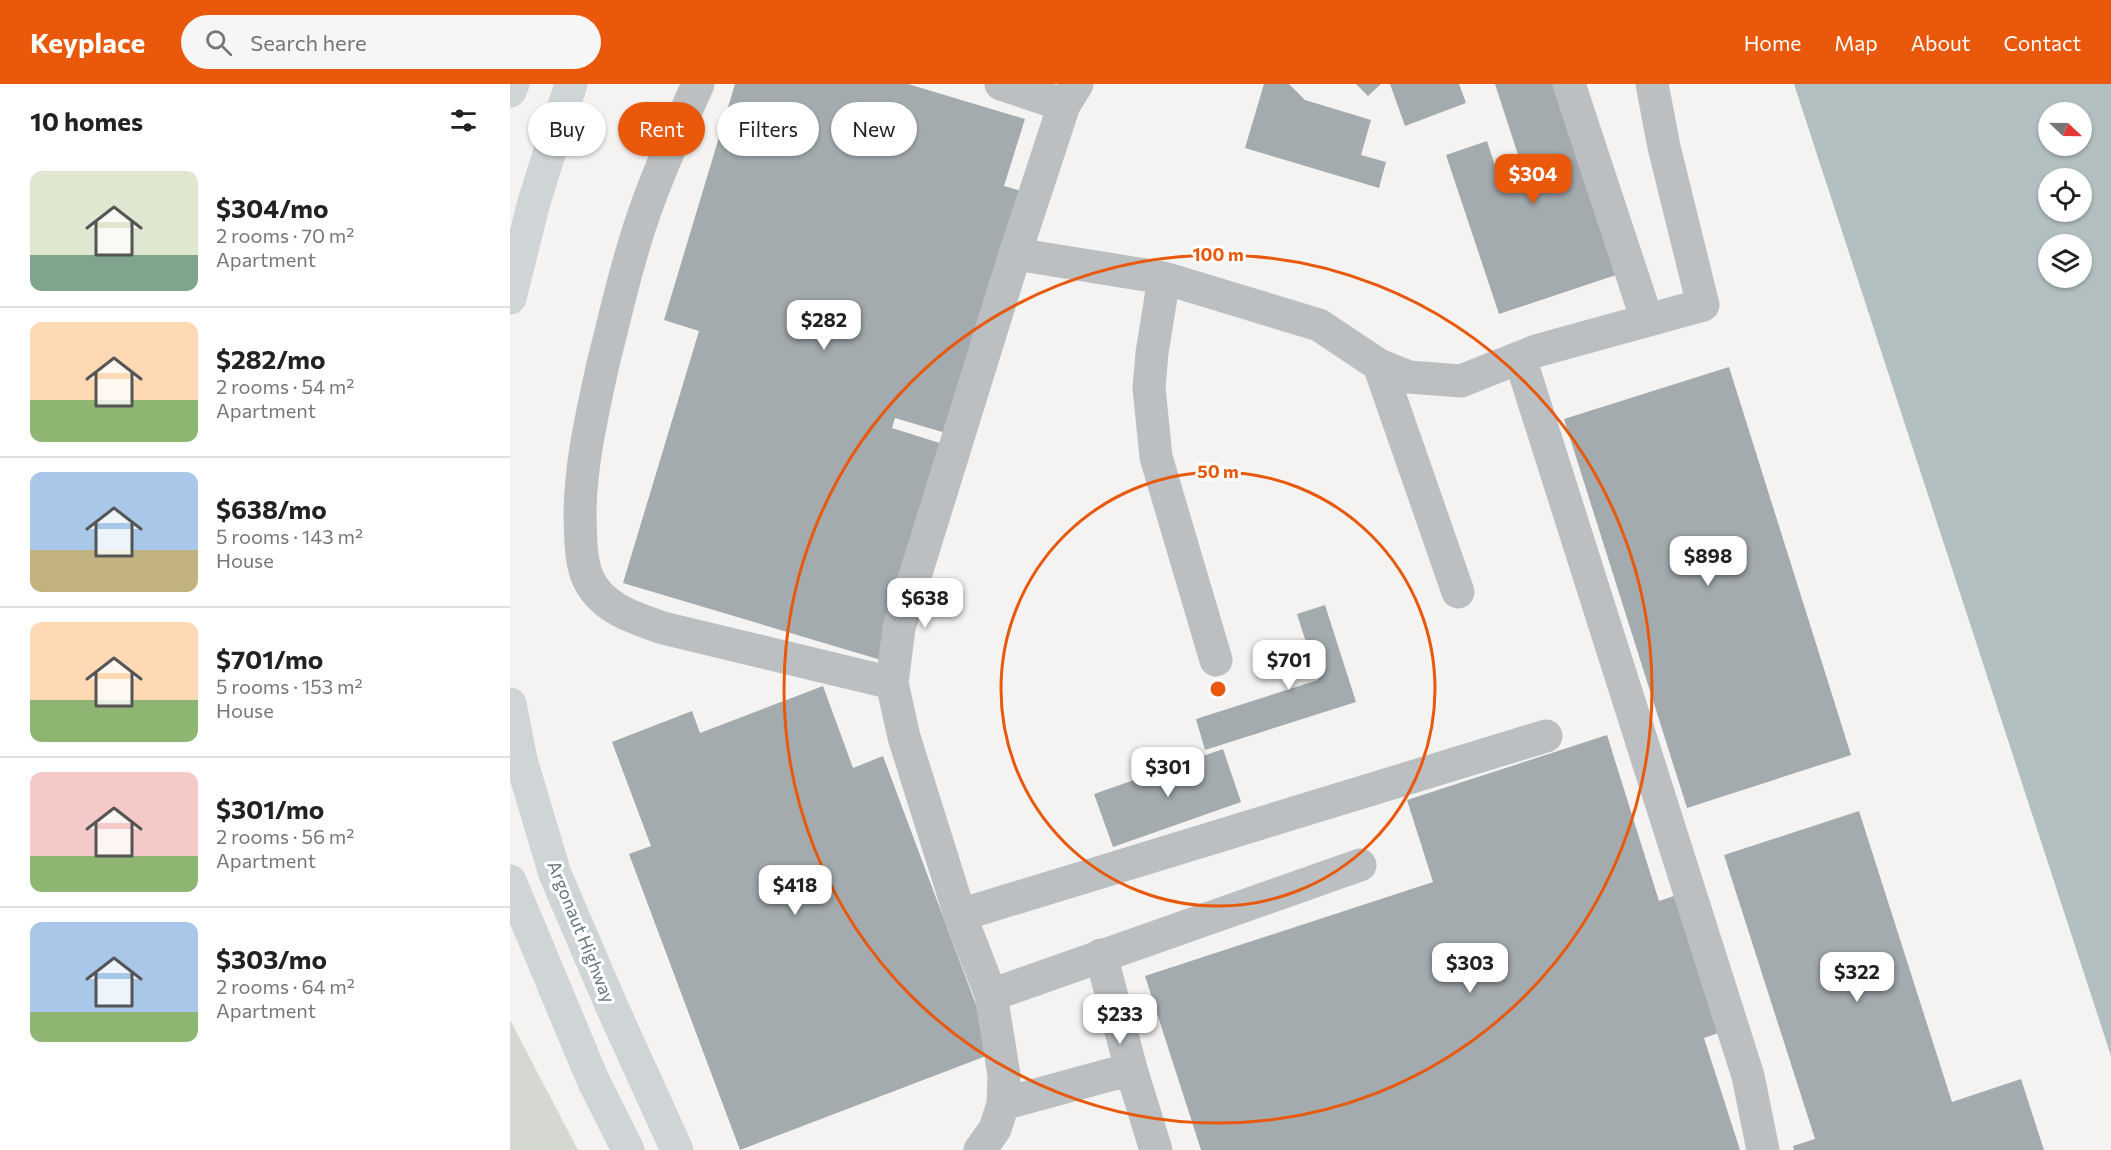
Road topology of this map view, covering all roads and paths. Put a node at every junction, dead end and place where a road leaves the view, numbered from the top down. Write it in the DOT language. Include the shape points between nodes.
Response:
graph roads {
  1 [pos="513,84"];
  2 [pos="572,84"];
  3 [pos="698,84"];
  4 [pos="1001,84"];
  5 [pos="1569,84"];
  6 [pos="1652,84"];
  7 [pos="510,91"];
  8 [pos="1070,94"];
  9 [pos="1015,254"];
  10 [pos="1164,278"];
  11 [pos="510,298"];
  12 [pos="1647,320"];
  13 [pos="1520,358"];
  14 [pos="1379,365"];
  15 [pos="1458,592"];
  16 [pos="1216,660"];
  17 [pos="892,683"];
  18 [pos="510,704"];
  19 [pos="1546,736"];
  20 [pos="1360,864"];
  21 [pos="510,881"];
  22 [pos="960,915"];
  23 [pos="1101,955"];
  24 [pos="991,995"];
  25 [pos="1131,1069"];
  26 [pos="1003,1104"];
  27 [pos="628,1150"];
  28 [pos="677,1150"];
  29 [pos="980,1150"];
  30 [pos="1156,1150"];
  31 [pos="1763,1150"];
  1 -- 7 [label="main road"];
  2 -- 11 [label="main road" via="534,202"];
  3 -- 17 [label="street" via="635,243 591,417 580,495 581,549 587,577 604,600 628,616 663,628"];
  4 -- 8 [label="street"];
  5 -- 12 [label="street"];
  6 -- 12 [label="street" via="1703,305"];
  8 -- 9 [label="street"];
  9 -- 10 [label="street"];
  9 -- 17 [label="street" via="899,628"];
  10 -- 14 [label="street" via="1319,325"];
  10 -- 16 [label="street" via="1149,388 1156,457"];
  12 -- 13 [label="street"];
  13 -- 14 [label="street" via="1461,381 1409,377"];
  13 -- 31 [label="street" via="1748,1076"];
  14 -- 15 [label="street"];
  17 -- 22 [label="street" via="904,737"];
  18 -- 28 [label="main road, Argonaut Highway" via="520,760 555,874"];
  19 -- 22 [label="street"];
  20 -- 23 [label="street"];
  21 -- 27 [label="main road" via="593,1080"];
  22 -- 24 [label="street"];
  23 -- 24 [label="street"];
  23 -- 25 [label="street"];
  24 -- 26 [label="street" via="1004,1076"];
  25 -- 26 [label="street"];
  25 -- 30 [label="street"];
  26 -- 29 [label="street" via="995,1129"];
}
